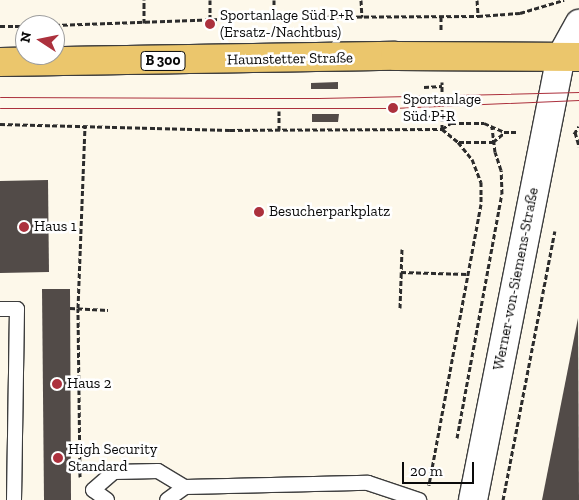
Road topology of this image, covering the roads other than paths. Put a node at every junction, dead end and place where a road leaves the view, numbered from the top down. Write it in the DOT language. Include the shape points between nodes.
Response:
graph roads {
  1 [pos="579,24"];
  2 [pos="570,57"];
  3 [pos="0,62"];
  4 [pos="0,309"];
  5 [pos="185,487"];
  6 [pos="423,495"];
  7 [pos="14,500"];
  8 [pos="107,500"];
  9 [pos="167,500"];
  10 [pos="473,500"];
  1 -- 2 [label="street, Werner-von-Siemens-Straße"];
  2 -- 3 [label="main road, Haunstetter Straße / B 300" via="395,56"];
  2 -- 10 [label="street, Werner-von-Siemens-Straße"];
  4 -- 7 [label="lane" via="17,309"];
  5 -- 6 [label="lane" via="368,483"];
  5 -- 8 [label="lane" via="158,472 114,472 93,490"];
  5 -- 9 [label="lane"];
}
